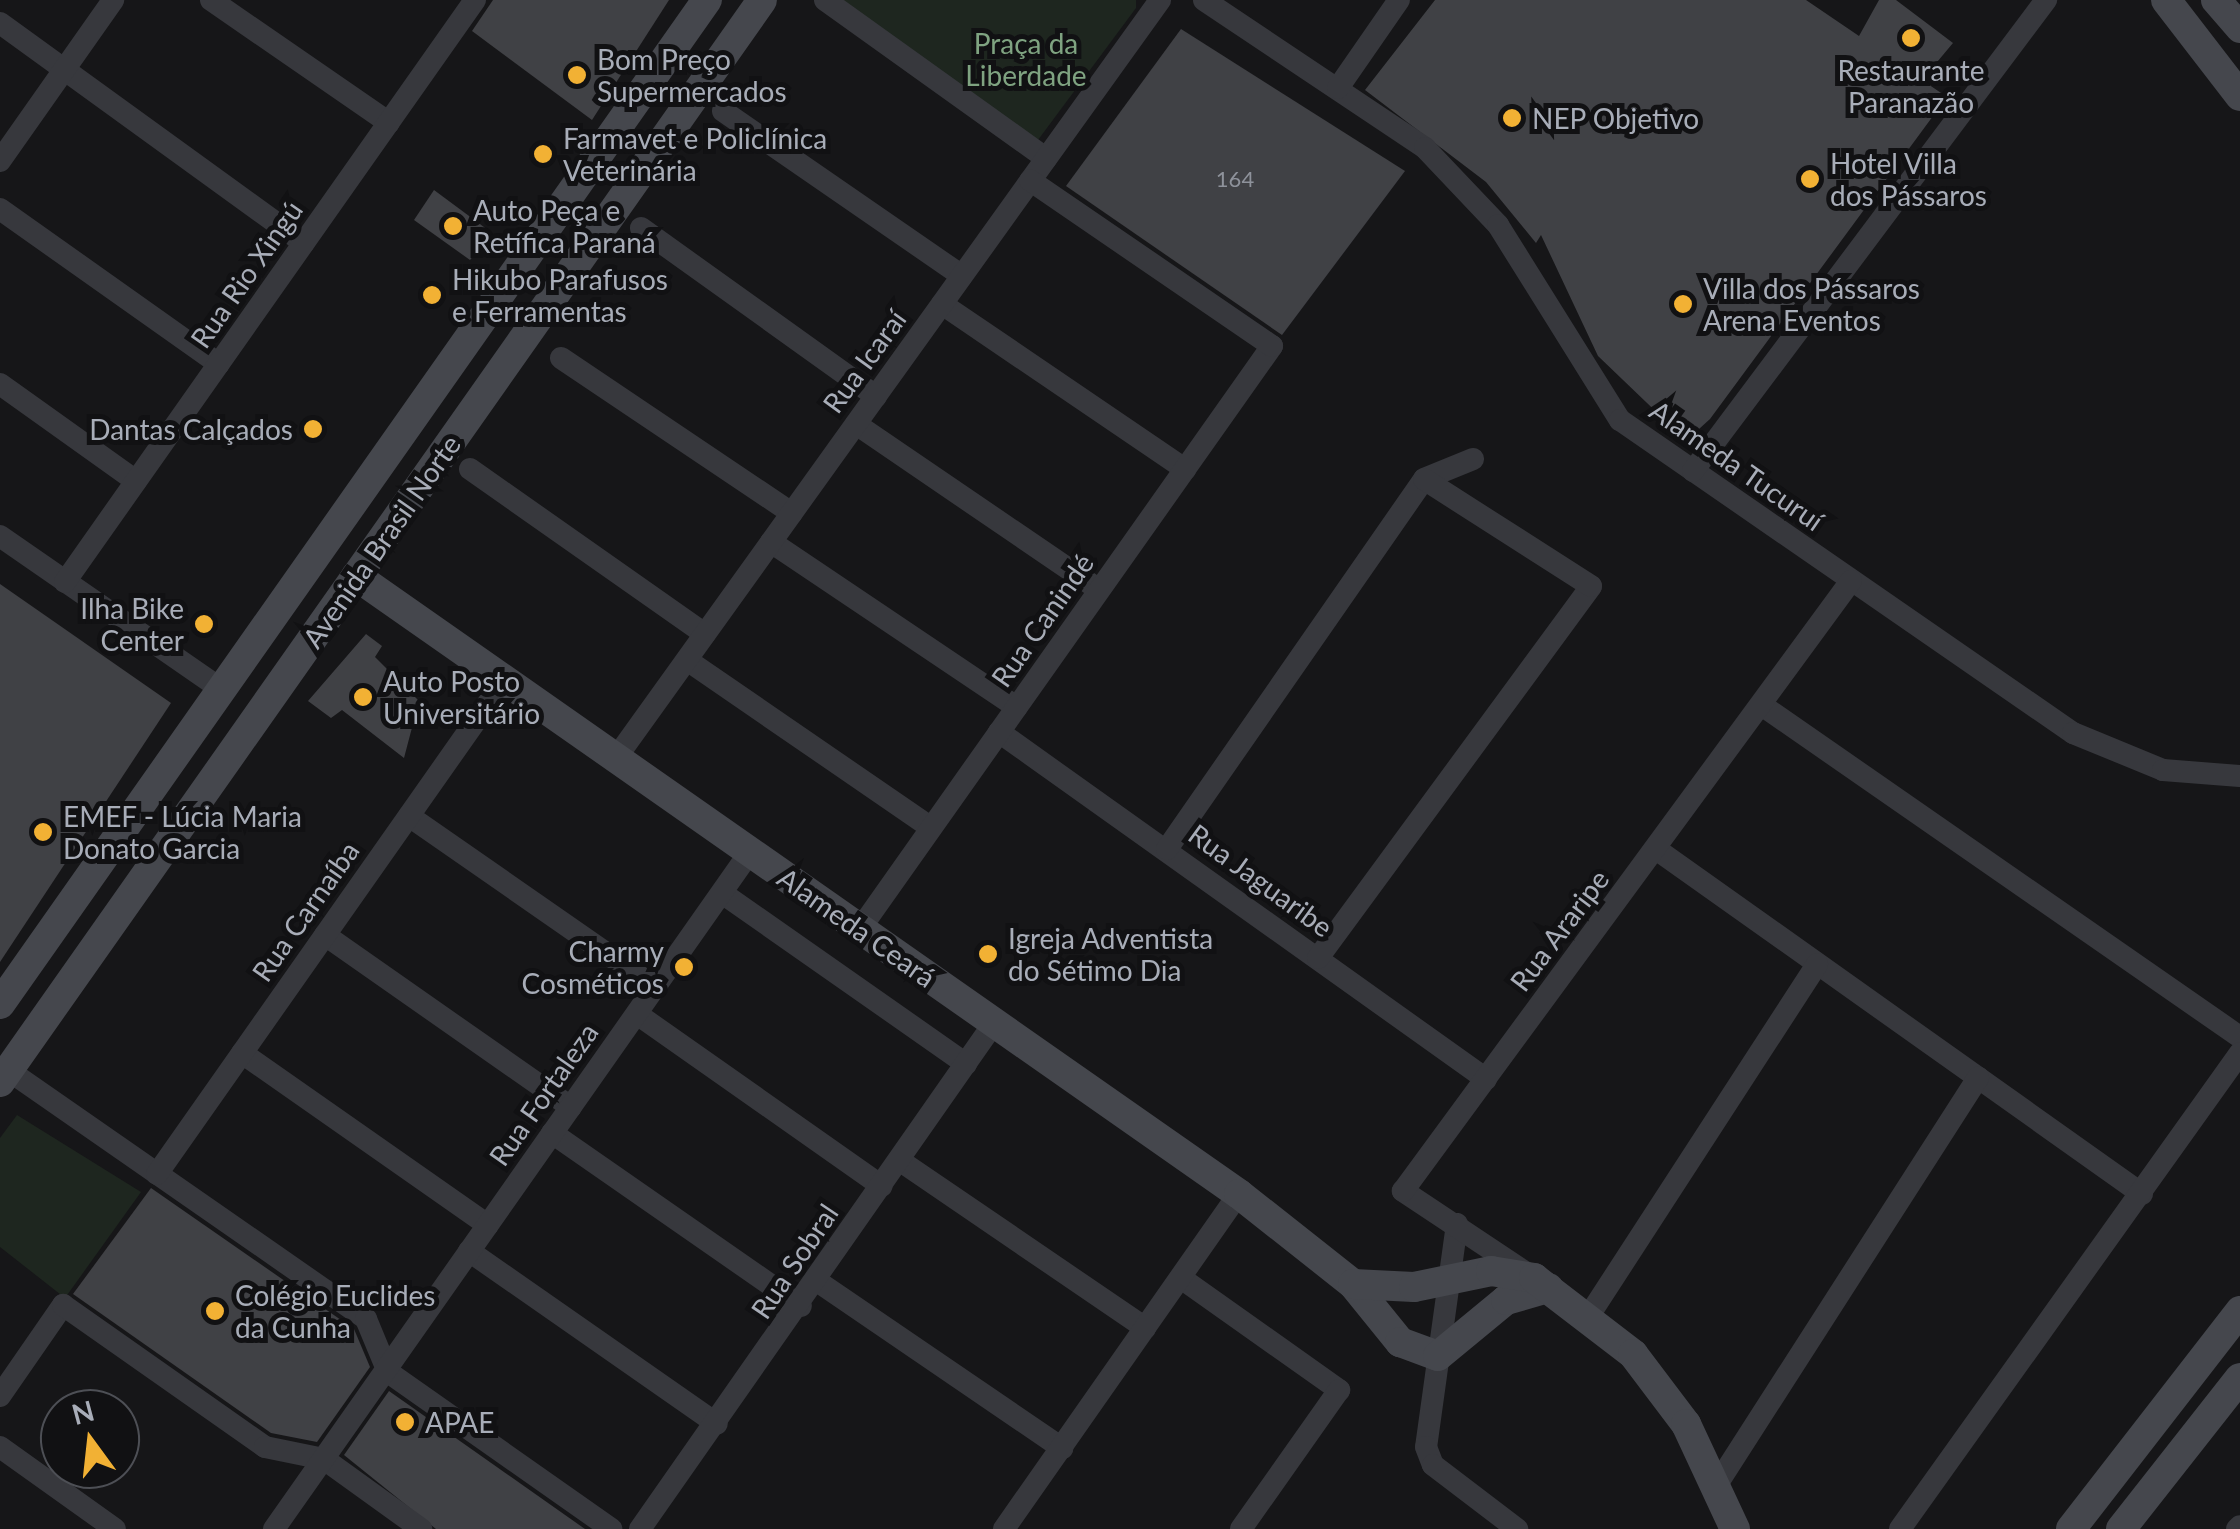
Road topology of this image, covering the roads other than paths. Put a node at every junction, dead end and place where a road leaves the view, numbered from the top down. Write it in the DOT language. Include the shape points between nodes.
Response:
graph roads {
  1 [pos="113,0"];
  2 [pos="211,0"];
  3 [pos="476,0"];
  4 [pos="707,0"];
  5 [pos="762,0"];
  6 [pos="825,0"];
  7 [pos="1160,0"];
  8 [pos="1204,0"];
  9 [pos="1399,0"];
  10 [pos="2046,0"];
  11 [pos="2166,0"];
  12 [pos="2216,0"];
  13 [pos="0,24"];
  14 [pos="2240,28"];
  15 [pos="65,69"];
  16 [pos="1338,88"];
  17 [pos="2240,96"];
  18 [pos="723,111"];
  19 [pos="388,123"];
  20 [pos="1046,158"];
  21 [pos="0,161"];
  22 [pos="1030,180"];
  23 [pos="0,209"];
  24 [pos="641,228"];
  25 [pos="304,243"];
  26 [pos="962,276"];
  27 [pos="942,304"];
  28 [pos="561,358"];
  29 [pos="218,364"];
  30 [pos="0,384"];
  31 [pos="876,396"];
  32 [pos="856,424"];
  33 [pos="1472,460"];
  34 [pos="470,469"];
  35 [pos="1185,469"];
  36 [pos="1693,471"];
  37 [pos="1424,479"];
  38 [pos="136,481"];
  39 [pos="792,513"];
  40 [pos="0,536"];
  41 [pos="771,542"];
  42 [pos="356,576"];
  43 [pos="1851,581"];
  44 [pos="65,582"];
  45 [pos="1100,590"];
  46 [pos="706,634"];
  47 [pos="687,660"];
  48 [pos="503,682"];
  49 [pos="221,689"];
  50 [pos="1762,706"];
  51 [pos="1017,707"];
  52 [pos="999,732"];
  53 [pos="616,758"];
  54 [pos="2240,776"];
  55 [pos="409,816"];
  56 [pos="931,828"];
  57 [pos="1167,849"];
  58 [pos="1656,849"];
  59 [pos="750,852"];
  60 [pos="722,893"];
  61 [pos="860,929"];
  62 [pos="325,935"];
  63 [pos="1318,958"];
  64 [pos="1817,964"];
  65 [pos="655,987"];
  66 [pos="0,1004"];
  67 [pos="637,1014"];
  68 [pos="994,1024"];
  69 [pos="2240,1037"];
  70 [pos="242,1053"];
  71 [pos="2240,1054"];
  72 [pos="966,1064"];
  73 [pos="4,1076"];
  74 [pos="1978,1077"];
  75 [pos="1486,1078"];
  76 [pos="571,1107"];
  77 [pos="552,1133"];
  78 [pos="899,1160"];
  79 [pos="157,1174"];
  80 [pos="882,1186"];
  81 [pos="1239,1194"];
  82 [pos="2142,1194"];
  83 [pos="1458,1224"];
  84 [pos="488,1225"];
  85 [pos="470,1251"];
  86 [pos="1448,1276"];
  87 [pos="1180,1278"];
  88 [pos="817,1281"];
  89 [pos="1541,1283"];
  90 [pos="1354,1284"];
  91 [pos="1414,1287"];
  92 [pos="800,1306"];
  93 [pos="2240,1311"];
  94 [pos="1590,1314"];
  95 [pos="1146,1328"];
  96 [pos="1400,1342"];
  97 [pos="1438,1356"];
  98 [pos="388,1372"];
  99 [pos="2240,1378"];
  100 [pos="0,1396"];
  101 [pos="718,1424"];
  102 [pos="0,1447"];
  103 [pos="1062,1448"];
  104 [pos="324,1460"];
  105 [pos="1714,1489"];
  106 [pos="1504,1525"];
  107 [pos="115,1529"];
  108 [pos="274,1529"];
  109 [pos="421,1529"];
  110 [pos="611,1529"];
  111 [pos="640,1529"];
  112 [pos="1004,1529"];
  113 [pos="1241,1529"];
  114 [pos="1734,1529"];
  115 [pos="1900,1529"];
  116 [pos="2072,1529"];
  117 [pos="2120,1529"];
  1 -- 15 [label="street"];
  2 -- 19 [label="street"];
  3 -- 19 [label="street, Rua Rio Xingú"];
  4 -- 49 [label="main road, Avenida Brasil Norte"];
  5 -- 42 [label="main road, Avenida Brasil Norte"];
  6 -- 20 [label="street"];
  7 -- 20 [label="street, Rua Icaraí"];
  8 -- 16 [label="street, Alameda Tucuruí"];
  9 -- 16 [label="street"];
  10 -- 36 [label="street"];
  11 -- 17 [label="main road"];
  12 -- 14 [label="main road"];
  13 -- 15 [label="street"];
  15 -- 21 [label="street"];
  15 -- 25 [label="street"];
  16 -- 36 [label="street, Alameda Tucuruí" via="1425,148 1498,225 1620,420"];
  18 -- 26 [label="street"];
  19 -- 25 [label="street, Rua Rio Xingú"];
  20 -- 22 [label="street, Rua Icaraí"];
  22 -- 26 [label="street, Rua Icaraí"];
  22 -- 35 [label="street, Rua Canindé" via="1272,346"];
  23 -- 29 [label="street"];
  24 -- 31 [label="street"];
  25 -- 29 [label="street, Rua Rio Xingú"];
  26 -- 27 [label="street, Rua Icaraí"];
  27 -- 31 [label="street, Rua Icaraí"];
  27 -- 35 [label="street"];
  28 -- 39 [label="street"];
  29 -- 38 [label="street, Rua Rio Xingú"];
  30 -- 38 [label="street"];
  31 -- 32 [label="street, Rua Icaraí"];
  32 -- 39 [label="street, Rua Icaraí"];
  32 -- 45 [label="street"];
  33 -- 37 [label="street"];
  34 -- 46 [label="street"];
  35 -- 45 [label="street, Rua Canindé"];
  36 -- 43 [label="street, Alameda Tucuruí"];
  37 -- 57 [label="street"];
  37 -- 63 [label="street" via="1591,586"];
  38 -- 44 [label="street, Rua Rio Xingú"];
  39 -- 41 [label="street, Rua Icaraí"];
  40 -- 44 [label="street"];
  41 -- 46 [label="street, Rua Icaraí"];
  41 -- 51 [label="street"];
  42 -- 48 [label="main road, Alameda Ceará"];
  42 -- 73 [label="main road, Avenida Brasil Norte"];
  43 -- 50 [label="street, Rua Araripe"];
  43 -- 54 [label="street, Alameda Tucuruí" via="2111,755"];
  44 -- 49 [label="street"];
  45 -- 51 [label="street, Rua Canindé"];
  46 -- 47 [label="street, Rua Icaraí"];
  47 -- 53 [label="street, Rua Icaraí"];
  47 -- 56 [label="street"];
  48 -- 53 [label="main road, Alameda Ceará"];
  48 -- 55 [label="street, Rua Carnaíba"];
  49 -- 66 [label="main road, Avenida Brasil Norte"];
  50 -- 58 [label="street, Rua Araripe"];
  50 -- 69 [label="street"];
  51 -- 52 [label="street, Rua Canindé"];
  52 -- 56 [label="street, Rua Canindé"];
  52 -- 57 [label="street, Rua Jaguaribe"];
  53 -- 59 [label="main road, Alameda Ceará"];
  55 -- 62 [label="street, Rua Carnaíba"];
  55 -- 65 [label="street"];
  56 -- 61 [label="street, Rua Canindé"];
  57 -- 63 [label="street, Rua Jaguaribe"];
  58 -- 64 [label="street"];
  58 -- 75 [label="street, Rua Araripe"];
  59 -- 60 [label="street, Rua Fortaleza"];
  59 -- 61 [label="main road, Alameda Ceará"];
  60 -- 65 [label="street, Rua Fortaleza"];
  60 -- 72 [label="street"];
  61 -- 68 [label="main road, Alameda Ceará"];
  62 -- 70 [label="street, Rua Carnaíba"];
  62 -- 76 [label="street"];
  63 -- 75 [label="street, Rua Jaguaribe"];
  64 -- 74 [label="street"];
  64 -- 94 [label="street"];
  65 -- 67 [label="street, Rua Fortaleza"];
  67 -- 76 [label="street, Rua Fortaleza"];
  67 -- 80 [label="street"];
  68 -- 72 [label="street, Rua Sobral"];
  68 -- 81 [label="main road, Alameda Ceará"];
  70 -- 79 [label="street, Rua Carnaíba"];
  70 -- 84 [label="street"];
  71 -- 82 [label="street"];
  72 -- 78 [label="street, Rua Sobral"];
  73 -- 79 [label="street"];
  74 -- 82 [label="street"];
  74 -- 105 [label="street"];
  75 -- 83 [label="street, Rua Araripe" via="1403,1191"];
  76 -- 77 [label="street, Rua Fortaleza"];
  77 -- 84 [label="street, Rua Fortaleza"];
  77 -- 92 [label="street"];
  78 -- 80 [label="street, Rua Sobral"];
  78 -- 95 [label="street"];
  79 -- 98 [label="street" via="366,1319"];
  80 -- 88 [label="street, Rua Sobral"];
  81 -- 87 [label="street"];
  81 -- 90 [label="main road, Alameda Ceará"];
  82 -- 115 [label="street"];
  83 -- 86 [label="street"];
  83 -- 89 [label="street"];
  84 -- 85 [label="street, Rua Fortaleza"];
  85 -- 98 [label="street, Rua Fortaleza"];
  85 -- 101 [label="street"];
  86 -- 89 [label="main road"];
  86 -- 91 [label="main road"];
  86 -- 97 [label="street"];
  87 -- 95 [label="street"];
  87 -- 113 [label="street" via="1339,1390"];
  88 -- 92 [label="street, Rua Sobral"];
  88 -- 103 [label="street"];
  89 -- 94 [label="main road"];
  89 -- 97 [label="main road" via="1506,1300"];
  90 -- 91 [label="main road"];
  90 -- 96 [label="main road, Alameda Ceará"];
  91 -- 96 [label="main road"];
  92 -- 101 [label="street, Rua Sobral"];
  93 -- 116 [label="main road"];
  94 -- 105 [label="main road" via="1686,1424"];
  95 -- 103 [label="street"];
  96 -- 97 [label="main road"];
  97 -- 106 [label="street" via="1426,1447 1433,1464"];
  98 -- 104 [label="street, Rua Fortaleza"];
  98 -- 110 [label="street"];
  99 -- 117 [label="main road"];
  100 -- 104 [label="street" via="64,1305 265,1448"];
  101 -- 111 [label="street, Rua Sobral"];
  102 -- 107 [label="street"];
  103 -- 112 [label="street"];
  104 -- 108 [label="street, Rua Fortaleza"];
  104 -- 109 [label="street"];
  105 -- 114 [label="main road"];
}
